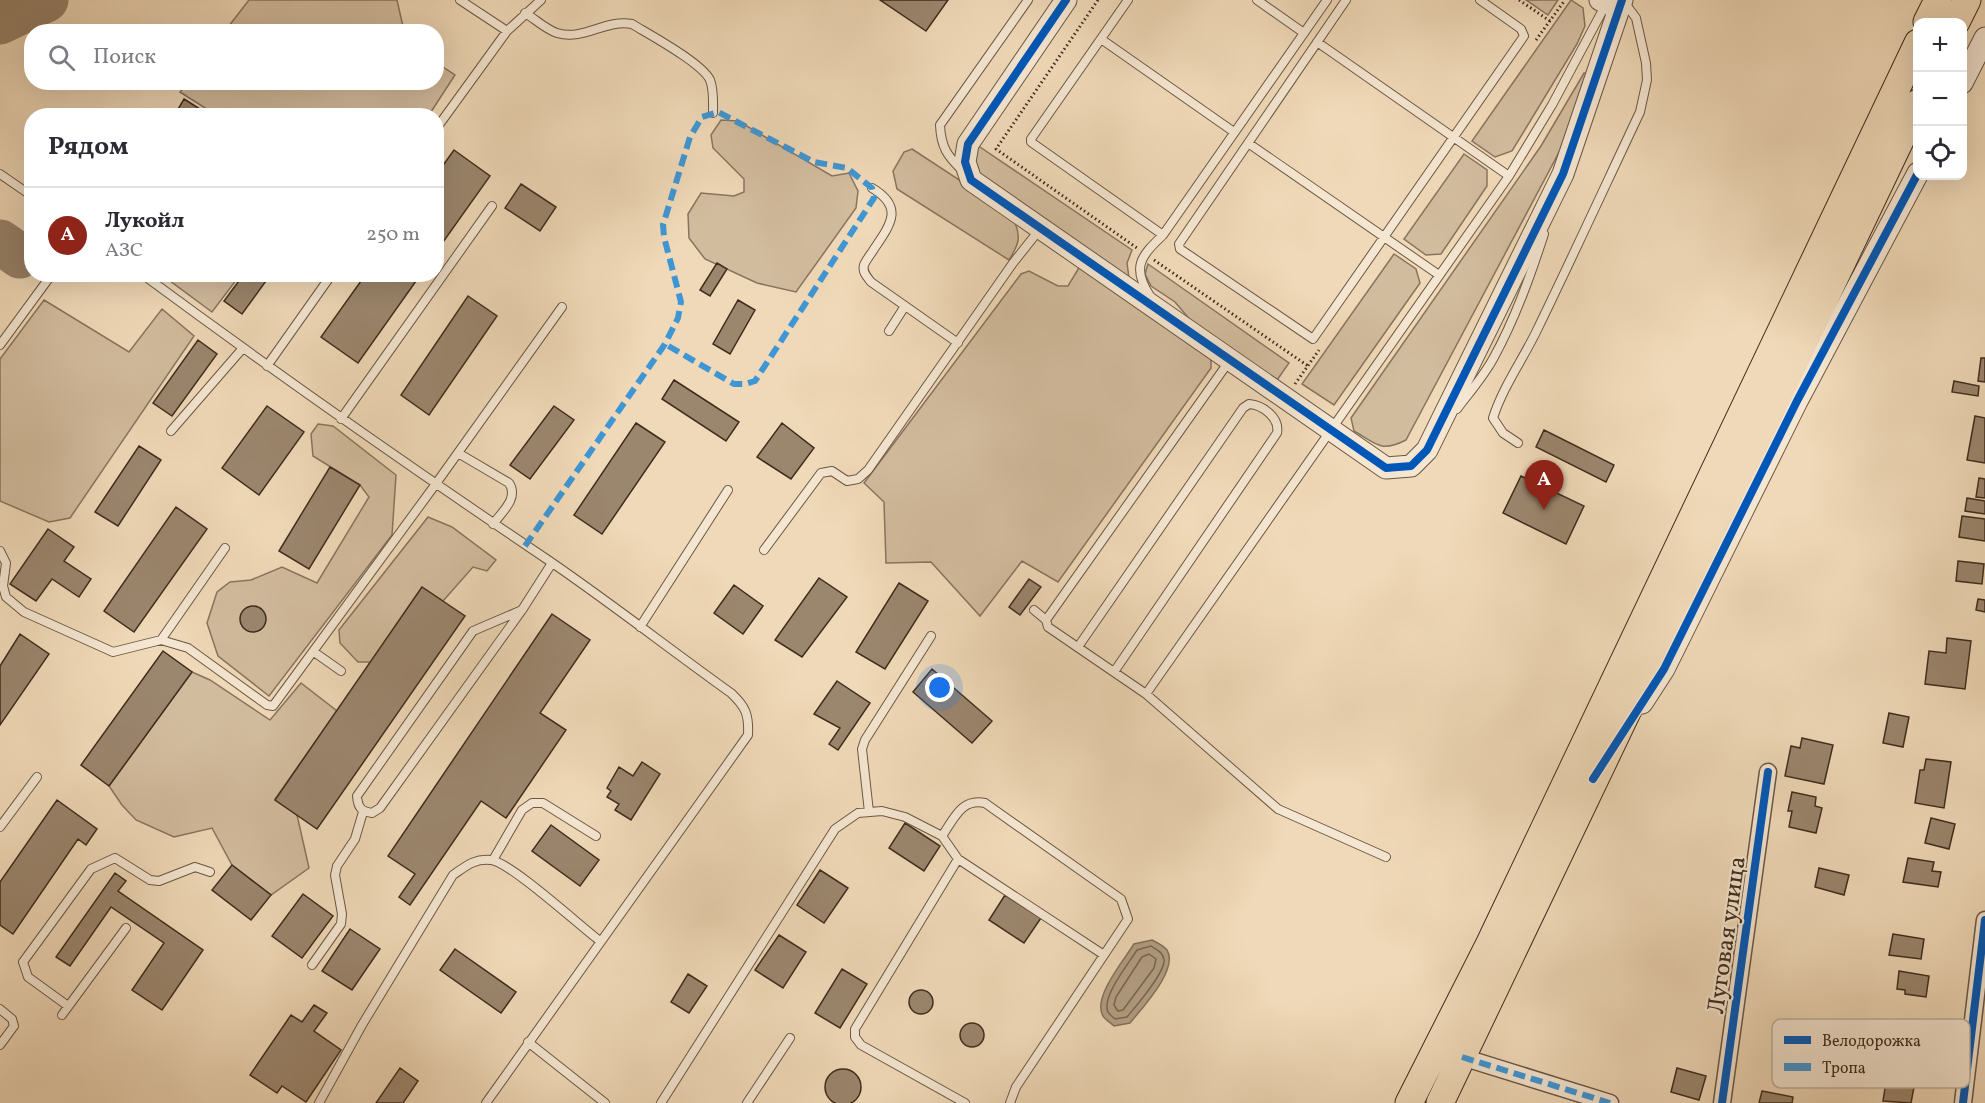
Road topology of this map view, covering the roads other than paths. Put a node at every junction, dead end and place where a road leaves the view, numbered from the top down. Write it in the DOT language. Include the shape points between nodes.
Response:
graph roads {
  1 [pos="460,0"];
  2 [pos="541,0"];
  3 [pos="1028,0"];
  4 [pos="1066,0"];
  5 [pos="1128,0"];
  6 [pos="1257,0"];
  7 [pos="1327,0"];
  8 [pos="1346,0"];
  9 [pos="1480,0"];
  10 [pos="1938,0"];
  11 [pos="1967,0"];
  12 [pos="1612,1"];
  13 [pos="525,13"];
  14 [pos="1929,18"];
  15 [pos="1958,18"];
  16 [pos="507,31"];
  17 [pos="1304,33"];
  18 [pos="1985,38"];
  19 [pos="1101,39"];
  20 [pos="1317,42"];
  21 [pos="1913,51"];
  22 [pos="1967,73"];
  23 [pos="1913,112"];
  24 [pos="713,113"];
  25 [pos="444,118"];
  26 [pos="1234,132"];
  27 [pos="1454,137"];
  28 [pos="1248,143"];
  29 [pos="0,174"];
  30 [pos="1509,176"];
  31 [pos="971,180"];
  32 [pos="1913,180"];
  33 [pos="872,188"];
  34 [pos="24,190"];
  35 [pos="492,206"];
  36 [pos="1040,229"];
  37 [pos="1163,235"];
  38 [pos="1385,237"];
  39 [pos="444,273"];
  40 [pos="1439,275"];
  41 [pos="46,282"];
  42 [pos="153,282"];
  43 [pos="326,282"];
  44 [pos="438,282"];
  45 [pos="906,306"];
  46 [pos="562,307"];
  47 [pos="1158,309"];
  48 [pos="889,331"];
  49 [pos="958,343"];
  50 [pos="0,345"];
  51 [pos="243,348"];
  52 [pos="1231,360"];
  53 [pos="267,366"];
  54 [pos="341,418"];
  55 [pos="1331,430"];
  56 [pos="171,431"];
  57 [pos="1518,443"];
  58 [pos="458,453"];
  59 [pos="435,485"];
  60 [pos="728,490"];
  61 [pos="493,524"];
  62 [pos="225,548"];
  63 [pos="764,549"];
  64 [pos="0,551"];
  65 [pos="552,563"];
  66 [pos="522,610"];
  67 [pos="1034,610"];
  68 [pos="1046,620"];
  69 [pos="640,627"];
  70 [pos="931,636"];
  71 [pos="161,640"];
  72 [pos="1078,647"];
  73 [pos="314,652"];
  74 [pos="341,671"];
  75 [pos="1114,672"];
  76 [pos="1146,694"];
  77 [pos="1767,772"];
  78 [pos="37,777"];
  79 [pos="1593,779"];
  80 [pos="363,812"];
  81 [pos="869,812"];
  82 [pos="0,827"];
  83 [pos="596,836"];
  84 [pos="942,837"];
  85 [pos="1386,857"];
  86 [pos="958,859"];
  87 [pos="493,860"];
  88 [pos="210,872"];
  89 [pos="1985,920"];
  90 [pos="126,928"];
  91 [pos="600,941"];
  92 [pos="1104,955"];
  93 [pos="312,965"];
  94 [pos="68,1006"];
  95 [pos="0,1009"];
  96 [pos="62,1015"];
  97 [pos="790,1038"];
  98 [pos="528,1042"];
  99 [pos="0,1044"];
  100 [pos="1977,1049"];
  101 [pos="1462,1057"];
  102 [pos="1970,1076"];
  103 [pos="1967,1088"];
  104 [pos="319,1103"];
  105 [pos="486,1103"];
  106 [pos="605,1103"];
  107 [pos="661,1103"];
  108 [pos="747,1103"];
  109 [pos="965,1103"];
  110 [pos="1010,1103"];
  111 [pos="1409,1103"];
  112 [pos="1440,1103"];
  113 [pos="1610,1103"];
  114 [pos="1722,1103"];
  115 [pos="1963,1103"];
  1 -- 16 [label="lane"];
  2 -- 13 [label="lane"];
  3 -- 31 [label="lane" via="940,125 941,144"];
  4 -- 31 [label="street" via="968,144 965,162"];
  5 -- 19 [label="lane"];
  6 -- 17 [label="lane"];
  7 -- 17 [label="lane"];
  8 -- 20 [label="lane"];
  9 -- 27 [label="lane" via="1521,29 1524,36"];
  10 -- 14 [label="main road"];
  11 -- 15 [label="main road"];
  12 -- 30 [label="lane"];
  12 -- 55 [label="street" via="1563,174 1427,450 1410,466 1386,468"];
  12 -- 57 [label="lane" via="1636,18 1646,63 1645,96 1548,308 1499,400 1493,418 1503,433"];
  13 -- 16 [label="lane"];
  13 -- 24 [label="lane" via="564,34 583,33 611,23 632,24 701,68 710,80"];
  16 -- 25 [label="lane"];
  17 -- 26 [label="lane"];
  18 -- 22 [label="street"];
  19 -- 26 [label="lane"];
  19 -- 37 [label="lane" via="1031,142"];
  20 -- 27 [label="lane"];
  20 -- 28 [label="lane"];
  21 -- 111 [label="main road" via="1490,943"];
  23 -- 79 [label="main road"];
  26 -- 37 [label="lane"];
  27 -- 30 [label="lane"];
  27 -- 38 [label="lane"];
  28 -- 38 [label="lane"];
  28 -- 38 [label="lane" via="1179,247 1309,338 1315,337"];
  29 -- 34 [label="lane"];
  30 -- 40 [label="lane"];
  31 -- 36 [label="street"];
  32 -- 79 [label="street" via="1797,401 1664,669"];
  33 -- 45 [label="lane" via="885,196 892,217 864,266 865,274"];
  35 -- 39 [label="lane"];
  36 -- 47 [label="street"];
  36 -- 49 [label="lane"];
  37 -- 47 [label="lane" via="1144,253 1139,267 1141,282"];
  38 -- 40 [label="lane"];
  40 -- 55 [label="lane"];
  41 -- 50 [label="lane"];
  42 -- 51 [label="lane"];
  43 -- 53 [label="lane"];
  44 -- 54 [label="lane"];
  45 -- 48 [label="lane"];
  45 -- 49 [label="lane"];
  46 -- 58 [label="lane"];
  47 -- 52 [label="street"];
  49 -- 63 [label="lane" via="868,470 858,479 847,481 832,471 821,473"];
  51 -- 53 [label="lane"];
  51 -- 56 [label="lane"];
  52 -- 55 [label="street"];
  52 -- 68 [label="lane"];
  53 -- 54 [label="lane"];
  54 -- 59 [label="lane"];
  55 -- 76 [label="lane"];
  58 -- 59 [label="lane"];
  58 -- 61 [label="lane" via="513,489 514,496"];
  59 -- 61 [label="lane"];
  59 -- 73 [label="lane"];
  60 -- 69 [label="lane"];
  61 -- 65 [label="lane"];
  62 -- 71 [label="lane"];
  64 -- 71 [label="lane" via="6,563 6,597 24,612 113,652"];
  65 -- 66 [label="lane"];
  65 -- 69 [label="lane"];
  66 -- 80 [label="lane" via="380,808 372,813"];
  66 -- 80 [label="lane" via="473,631 357,796"];
  67 -- 68 [label="lane"];
  68 -- 72 [label="lane" via="1048,627"];
  69 -- 91 [label="lane" via="741,703 749,719 748,735"];
  70 -- 81 [label="lane" via="862,748"];
  71 -- 73 [label="lane" via="188,648 273,706"];
  72 -- 75 [label="lane"];
  72 -- 75 [label="lane" via="1243,408 1255,405 1276,419 1277,433"];
  73 -- 74 [label="lane"];
  75 -- 76 [label="lane"];
  76 -- 85 [label="lane" via="1278,809"];
  77 -- 114 [label="street, Луговая улица"];
  78 -- 82 [label="lane"];
  79 -- 101 [label="main road"];
  80 -- 93 [label="lane" via="355,838 335,874 340,924"];
  81 -- 84 [label="lane" via="904,817"];
  81 -- 107 [label="lane" via="858,813 835,829"];
  83 -- 87 [label="lane" via="543,803 532,803 522,810"];
  84 -- 86 [label="lane"];
  84 -- 92 [label="lane" via="964,805 985,803 1121,899 1128,919"];
  86 -- 92 [label="lane"];
  86 -- 109 [label="lane" via="855,1029 855,1037 861,1045"];
  87 -- 91 [label="lane" via="510,869"];
  87 -- 104 [label="lane" via="474,860 453,875"];
  88 -- 94 [label="lane" via="195,867 159,881 150,880 115,858 91,869 23,962 28,977"];
  89 -- 100 [label="street"];
  90 -- 94 [label="lane"];
  91 -- 98 [label="lane"];
  92 -- 110 [label="lane" via="1016,1087"];
  94 -- 96 [label="lane"];
  95 -- 99 [label="lane" via="14,1026"];
  97 -- 108 [label="lane"];
  98 -- 105 [label="lane"];
  98 -- 106 [label="lane"];
  100 -- 102 [label="street"];
  101 -- 112 [label="main road"];
  101 -- 113 [label="street"];
  103 -- 115 [label="street"];
}
